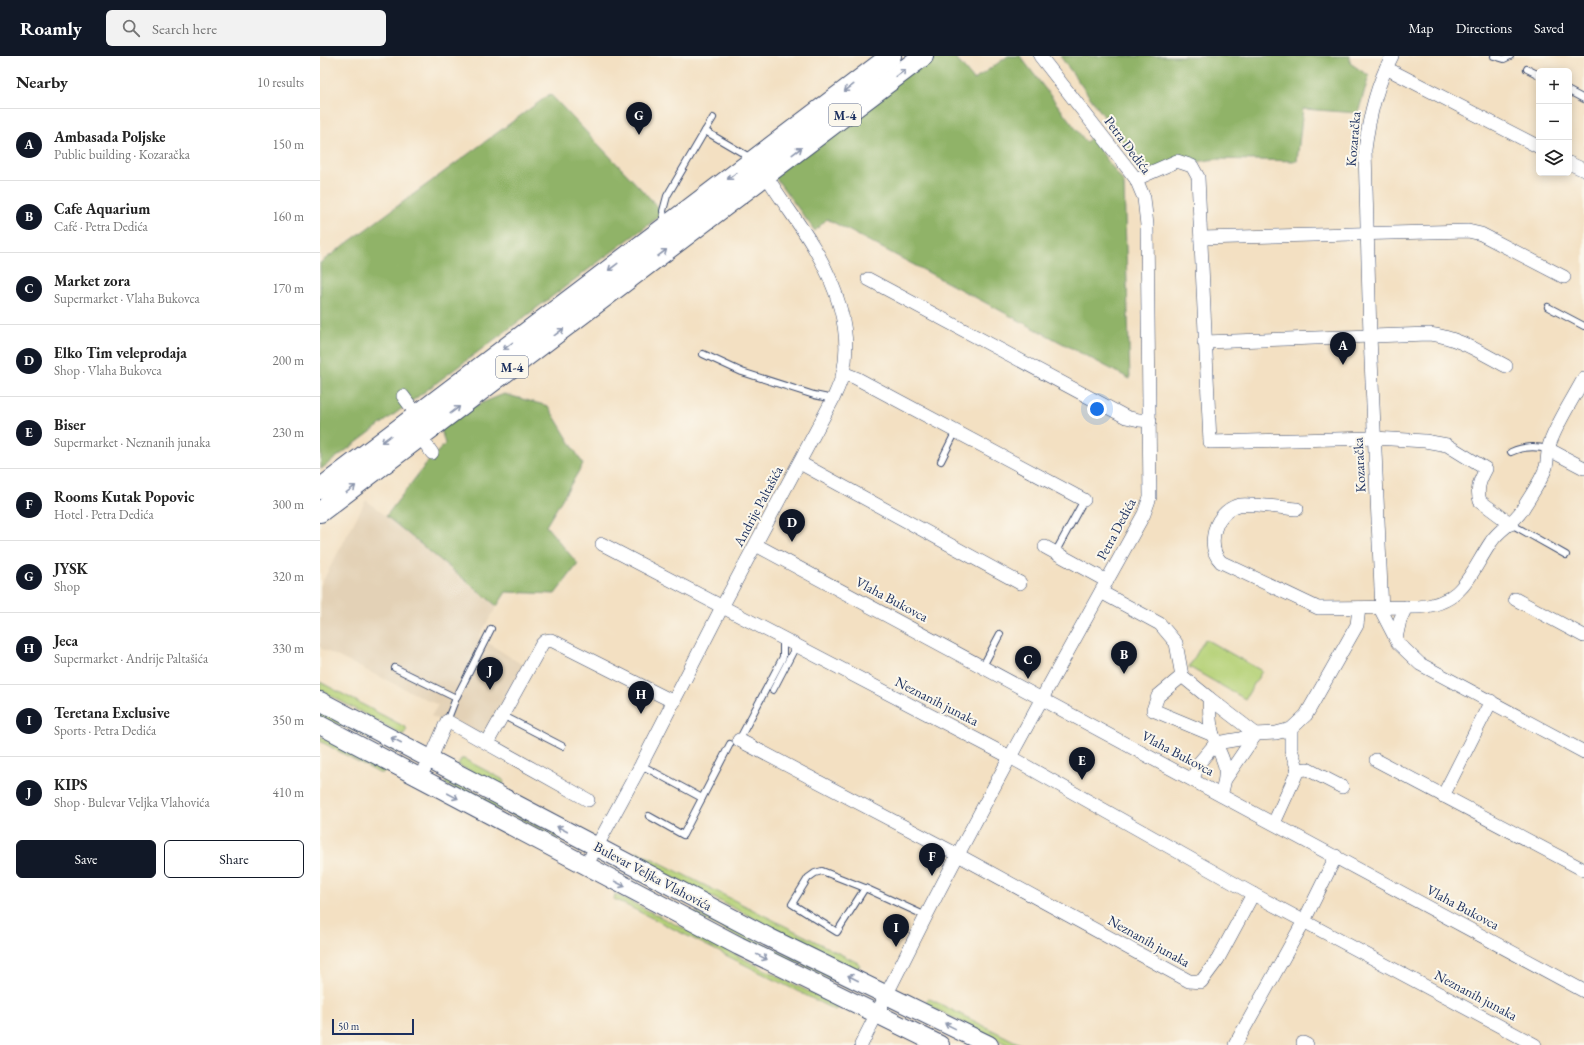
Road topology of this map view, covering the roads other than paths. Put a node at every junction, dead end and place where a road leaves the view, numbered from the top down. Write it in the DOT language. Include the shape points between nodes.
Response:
graph roads {
  1 [pos="891,56"];
  2 [pos="923,56"];
  3 [pos="1040,56"];
  4 [pos="1494,56"];
  5 [pos="1510,56"];
  6 [pos="1389,62"];
  7 [pos="1527,69"];
  8 [pos="1536,74"];
  9 [pos="1572,93"];
  10 [pos="1584,99"];
  11 [pos="713,118"];
  12 [pos="705,131"];
  13 [pos="1536,145"];
  14 [pos="1572,164"];
  15 [pos="760,167"];
  16 [pos="1584,170"];
  17 [pos="1136,178"];
  18 [pos="666,226"];
  19 [pos="1366,233"];
  20 [pos="1201,238"];
  21 [pos="1564,277"];
  22 [pos="868,279"];
  23 [pos="1548,307"];
  24 [pos="1584,326"];
  25 [pos="1370,336"];
  26 [pos="1204,342"];
  27 [pos="703,354"];
  28 [pos="1506,366"];
  29 [pos="843,373"];
  30 [pos="1584,378"];
  31 [pos="402,396"];
  32 [pos="833,399"];
  33 [pos="417,415"];
  34 [pos="1150,421"];
  35 [pos="956,431"];
  36 [pos="420,436"];
  37 [pos="1374,438"];
  38 [pos="1548,449"];
  39 [pos="1511,452"];
  40 [pos="432,453"];
  41 [pos="941,461"];
  42 [pos="800,463"];
  43 [pos="1584,468"];
  44 [pos="320,489"];
  45 [pos="1084,500"];
  46 [pos="1298,509"];
  47 [pos="320,512"];
  48 [pos="1511,524"];
  49 [pos="602,544"];
  50 [pos="756,545"];
  51 [pos="1050,550"];
  52 [pos="1566,554"];
  53 [pos="1020,583"];
  54 [pos="1104,587"];
  55 [pos="1515,599"];
  56 [pos="722,607"];
  57 [pos="1359,608"];
  58 [pos="1381,608"];
  59 [pos="1406,608"];
  60 [pos="491,629"];
  61 [pos="1000,634"];
  62 [pos="1584,636"];
  63 [pos="783,638"];
  64 [pos="1396,638"];
  65 [pos="796,646"];
  66 [pos="982,666"];
  67 [pos="395,668"];
  68 [pos="1182,676"];
  69 [pos="773,690"];
  70 [pos="456,698"];
  71 [pos="1042,698"];
  72 [pos="1209,698"];
  73 [pos="320,701"];
  74 [pos="1491,701"];
  75 [pos="674,702"];
  76 [pos="502,715"];
  77 [pos="447,721"];
  78 [pos="320,725"];
  79 [pos="1290,729"];
  80 [pos="1256,734"];
  81 [pos="1215,739"];
  82 [pos="735,742"];
  83 [pos="487,744"];
  84 [pos="562,746"];
  85 [pos="1584,752"];
  86 [pos="1010,757"];
  87 [pos="431,758"];
  88 [pos="1376,760"];
  89 [pos="642,765"];
  90 [pos="1298,770"];
  91 [pos="419,777"];
  92 [pos="1226,778"];
  93 [pos="1193,779"];
  94 [pos="1342,787"];
  95 [pos="1221,795"];
  96 [pos="1443,796"];
  97 [pos="702,798"];
  98 [pos="588,800"];
  99 [pos="648,816"];
  100 [pos="1274,823"];
  101 [pos="596,846"];
  102 [pos="958,855"];
  103 [pos="1336,856"];
  104 [pos="586,866"];
  105 [pos="1584,870"];
  106 [pos="865,888"];
  107 [pos="1253,894"];
  108 [pos="926,916"];
  109 [pos="1304,921"];
  110 [pos="1584,991"];
  111 [pos="888,996"];
  112 [pos="878,1014"];
  113 [pos="861,1045"];
  114 [pos="940,1045"];
  115 [pos="989,1045"];
  116 [pos="1235,1045"];
  117 [pos="1535,1045"];
  1 -- 15 [label="main road, M-4, one-way"];
  15 -- 2 [label="main road, M-4, one-way"];
  3 -- 17 [label="street, Petra Dedića"];
  4 -- 5 [label="lane" via="1504,59"];
  6 -- 13 [label="street, Kozaračka"];
  6 -- 19 [label="street, Kozaračka" via="1379,82 1368,122 1365,150"];
  7 -- 8 [label="lane"];
  9 -- 10 [label="lane"];
  11 -- 12 [label="lane"];
  12 -- 15 [label="lane"];
  12 -- 18 [label="lane" via="664,204 662,216"];
  14 -- 16 [label="street"];
  15 -- 18 [label="main road, M-4, one-way"];
  15 -- 29 [label="street, Andrije Paltašića" via="812,244 830,278 844,334 846,353"];
  36 -- 15 [label="main road, M-4, one-way"];
  17 -- 20 [label="street" via="1178,161 1192,166 1198,177"];
  17 -- 34 [label="street, Petra Dedića" via="1144,198 1147,225"];
  18 -- 33 [label="main road, M-4, one-way"];
  19 -- 20 [label="street"];
  19 -- 21 [label="street" via="1475,232"];
  19 -- 25 [label="street, Kozaračka"];
  20 -- 26 [label="street"];
  22 -- 34 [label="street" via="1126,417"];
  23 -- 24 [label="lane"];
  25 -- 26 [label="street"];
  25 -- 28 [label="street" via="1444,336"];
  25 -- 37 [label="street, Kozaračka"];
  26 -- 37 [label="street" via="1210,442"];
  27 -- 32 [label="lane" via="742,372"];
  29 -- 32 [label="street, Andrije Paltašića"];
  29 -- 35 [label="street"];
  30 -- 38 [label="street"];
  31 -- 33 [label="street"];
  32 -- 42 [label="street, Andrije Paltašića"];
  33 -- 44 [label="main road, M-4, one-way"];
  34 -- 54 [label="street, Petra Dedića" via="1149,502"];
  35 -- 41 [label="lane"];
  35 -- 45 [label="street"];
  36 -- 40 [label="street"];
  47 -- 36 [label="main road, M-4, one-way"];
  37 -- 48 [label="street" via="1436,442 1468,457 1486,469 1479,483 1480,501"];
  37 -- 58 [label="street, Kozaračka"];
  38 -- 39 [label="lane" via="1525,448"];
  38 -- 43 [label="street"];
  38 -- 48 [label="street" via="1545,469 1522,511"];
  42 -- 50 [label="street, Andrije Paltašića"];
  42 -- 53 [label="street"];
  45 -- 51 [label="lane"];
  46 -- 57 [label="street" via="1239,505 1223,514 1215,525 1213,548 1216,557 1312,606 1327,609"];
  48 -- 52 [label="lane"];
  48 -- 59 [label="street" via="1492,541 1455,596 1434,606"];
  49 -- 56 [label="street, Neznanih junaka"];
  50 -- 56 [label="street, Andrije Paltašića"];
  50 -- 66 [label="street, Vlaha Bukovca"];
  51 -- 54 [label="street"];
  54 -- 68 [label="street" via="1160,624 1176,643"];
  54 -- 71 [label="street, Petra Dedića"];
  55 -- 62 [label="street"];
  56 -- 63 [label="street, Neznanih junaka"];
  56 -- 75 [label="street, Andrije Paltašića"];
  57 -- 58 [label="street"];
  57 -- 79 [label="street" via="1357,625 1306,715"];
  58 -- 59 [label="street"];
  58 -- 64 [label="street, Kozaračka"];
  59 -- 64 [label="street"];
  60 -- 70 [label="lane"];
  61 -- 66 [label="lane"];
  63 -- 65 [label="street, Neznanih junaka"];
  63 -- 82 [label="lane" via="783,657"];
  64 -- 74 [label="street, Kozaračka" via="1420,664"];
  65 -- 69 [label="lane"];
  65 -- 86 [label="street, Neznanih junaka"];
  66 -- 71 [label="street, Vlaha Bukovca"];
  67 -- 70 [label="lane"];
  68 -- 72 [label="street"];
  68 -- 81 [label="street" via="1158,696 1153,710"];
  70 -- 77 [label="lane"];
  71 -- 86 [label="street, Petra Dedića"];
  71 -- 93 [label="street, Vlaha Bukovca"];
  72 -- 80 [label="street"];
  72 -- 81 [label="street" via="1211,726"];
  87 -- 73 [label="main road, Bulevar Veljka Vlahovića, one-way"];
  74 -- 85 [label="street, Kozaračka"];
  74 -- 96 [label="street"];
  75 -- 76 [label="street" via="551,640 542,644"];
  75 -- 89 [label="street, Andrije Paltašića"];
  76 -- 83 [label="street"];
  76 -- 84 [label="lane"];
  77 -- 83 [label="street"];
  77 -- 87 [label="street"];
  78 -- 91 [label="main road, Bulevar Veljka Vlahovića"];
  79 -- 80 [label="street"];
  79 -- 90 [label="street" via="1291,750"];
  80 -- 81 [label="street" via="1240,739"];
  80 -- 92 [label="street"];
  81 -- 92 [label="street" via="1225,760"];
  81 -- 93 [label="street" via="1199,763"];
  82 -- 97 [label="lane"];
  82 -- 102 [label="street, Neznanih junaka"];
  83 -- 98 [label="street"];
  86 -- 102 [label="street, Petra Dedića"];
  86 -- 107 [label="street, Neznanih junaka"];
  87 -- 91 [label="street"];
  101 -- 87 [label="main road, Bulevar Veljka Vlahovića, one-way"];
  88 -- 96 [label="street"];
  89 -- 97 [label="lane"];
  89 -- 101 [label="street, Andrije Paltašića"];
  90 -- 94 [label="street" via="1307,769"];
  90 -- 100 [label="street"];
  91 -- 104 [label="main road, Bulevar Veljka Vlahovića, one-way"];
  92 -- 95 [label="street"];
  93 -- 95 [label="street, Vlaha Bukovca"];
  95 -- 100 [label="street, Vlaha Bukovca"];
  96 -- 105 [label="street"];
  97 -- 99 [label="lane" via="683,835"];
  100 -- 103 [label="street, Vlaha Bukovca"];
  101 -- 104 [label="street, Andrije Paltašića"];
  111 -- 101 [label="main road, Bulevar Veljka Vlahovića, one-way" via="768,937"];
  102 -- 107 [label="street, Neznanih junaka" via="1189,981 1201,982 1218,959"];
  102 -- 108 [label="street, Petra Dedića"];
  103 -- 109 [label="street"];
  103 -- 110 [label="street, Vlaha Bukovca"];
  104 -- 112 [label="main road, Bulevar Veljka Vlahovića, one-way" via="739,946"];
  106 -- 106 [label="lane" via="837,932 792,904 808,878 822,871"];
  106 -- 108 [label="lane"];
  107 -- 109 [label="street, Neznanih junaka"];
  108 -- 111 [label="street, Petra Dedića"];
  109 -- 116 [label="street"];
  109 -- 117 [label="street, Neznanih junaka"];
  111 -- 112 [label="street, Petra Dedića"];
  115 -- 111 [label="main road, Bulevar Veljka Vlahovića, one-way"];
  112 -- 113 [label="street, Petra Dedića"];
  112 -- 114 [label="main road, Bulevar Veljka Vlahovića"];
}
